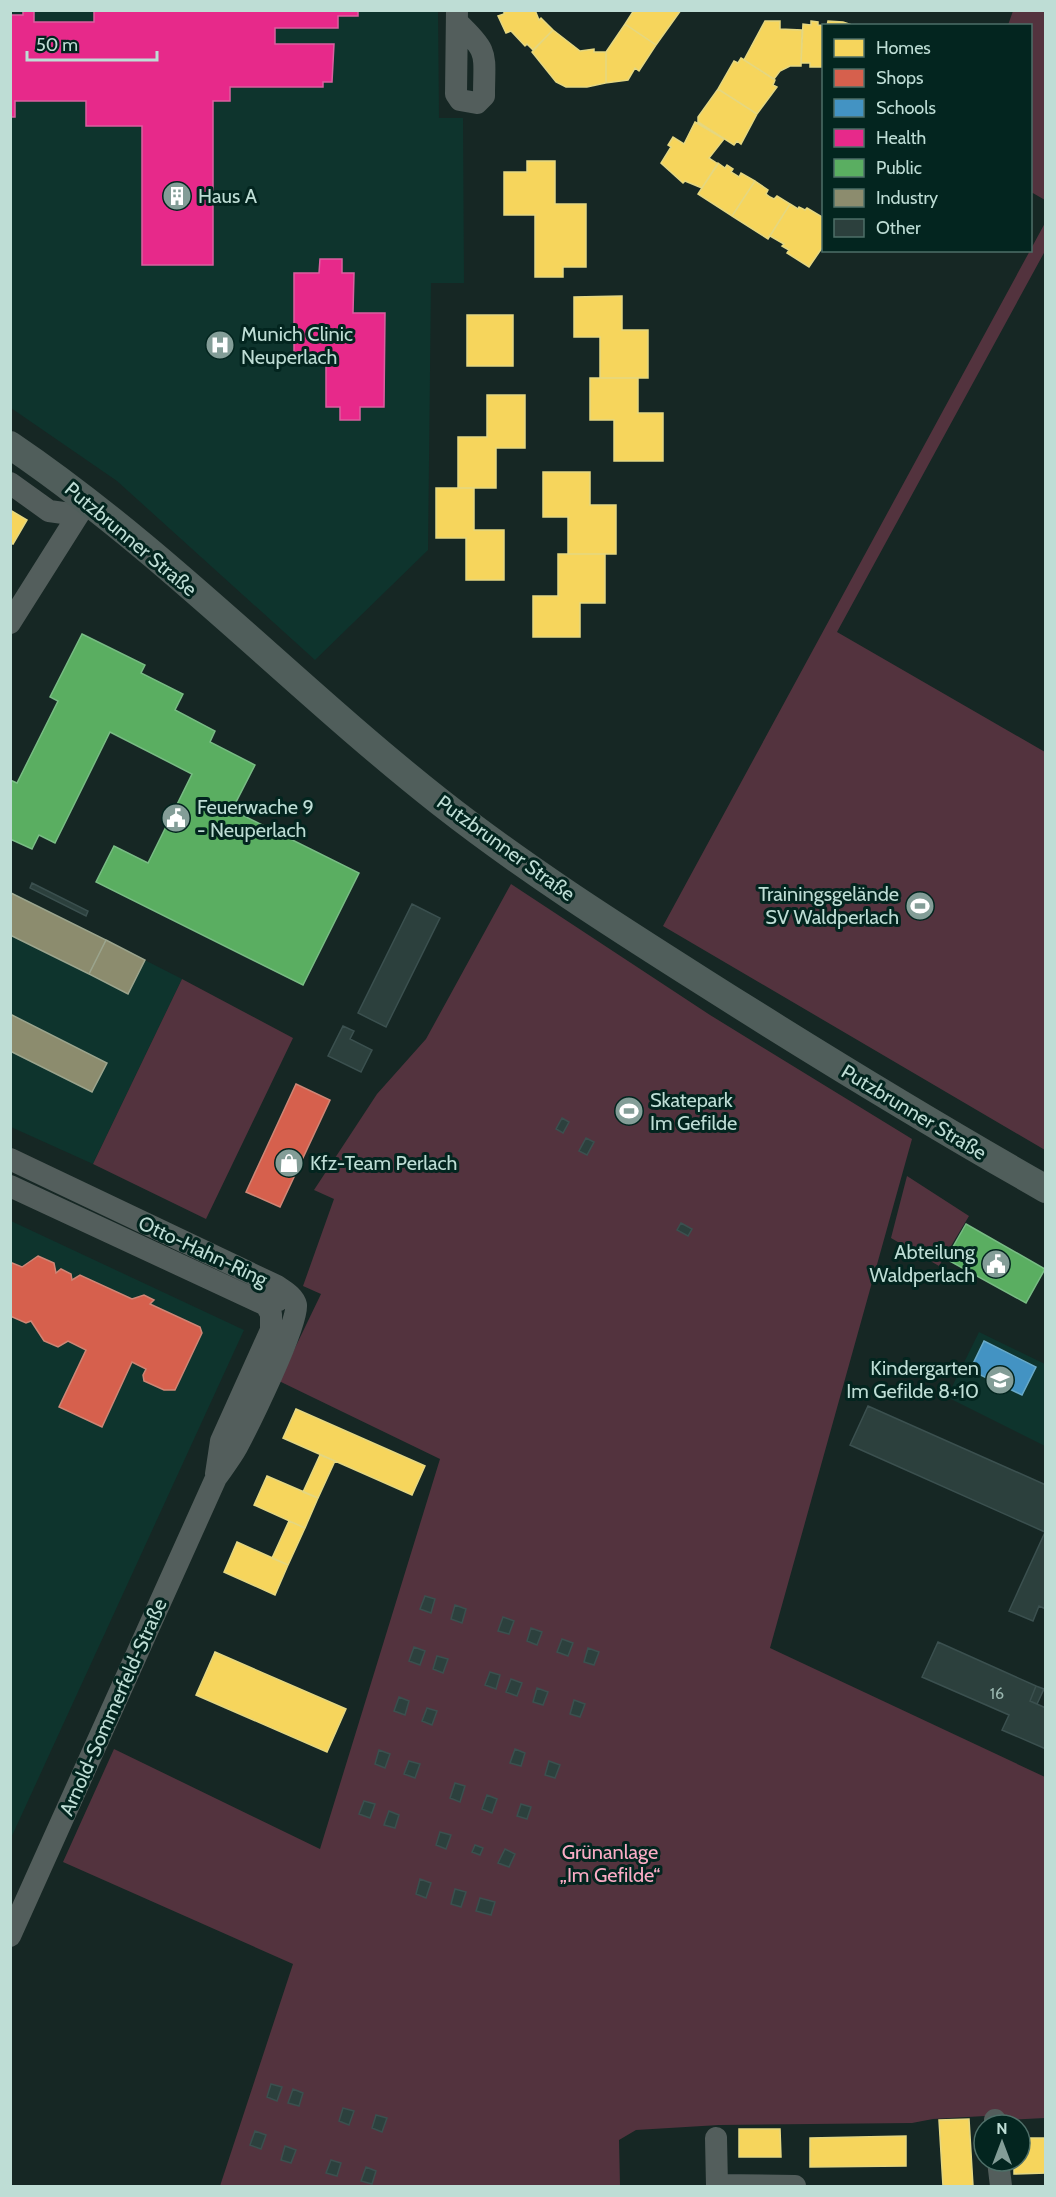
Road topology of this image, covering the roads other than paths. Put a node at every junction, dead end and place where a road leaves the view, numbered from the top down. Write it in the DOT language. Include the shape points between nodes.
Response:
graph roads {
  1 [pos="10,446"];
  2 [pos="10,483"];
  3 [pos="82,508"];
  4 [pos="10,623"];
  5 [pos="10,1160"];
  6 [pos="10,1186"];
  7 [pos="1046,1189"];
  8 [pos="271,1296"];
  9 [pos="10,1936"];
  10 [pos="716,2138"];
  11 [pos="717,2186"];
  12 [pos="795,2187"];
  1 -- 3 [label="main road, Putzbrunner Straße"];
  2 -- 3 [label="street, Putzbrunner Straße" via="49,511"];
  3 -- 4 [label="street"];
  3 -- 7 [label="main road, Putzbrunner Straße" via="440,801 513,856 818,1055"];
  5 -- 8 [label="street, Otto-Hahn-Ring"];
  6 -- 8 [label="street, Otto-Hahn-Ring"];
  8 -- 9 [label="street, Arnold-Sommerfeld-Straße" via="271,1330 221,1441 216,1478"];
  10 -- 11 [label="street"];
  11 -- 12 [label="street"];
}
